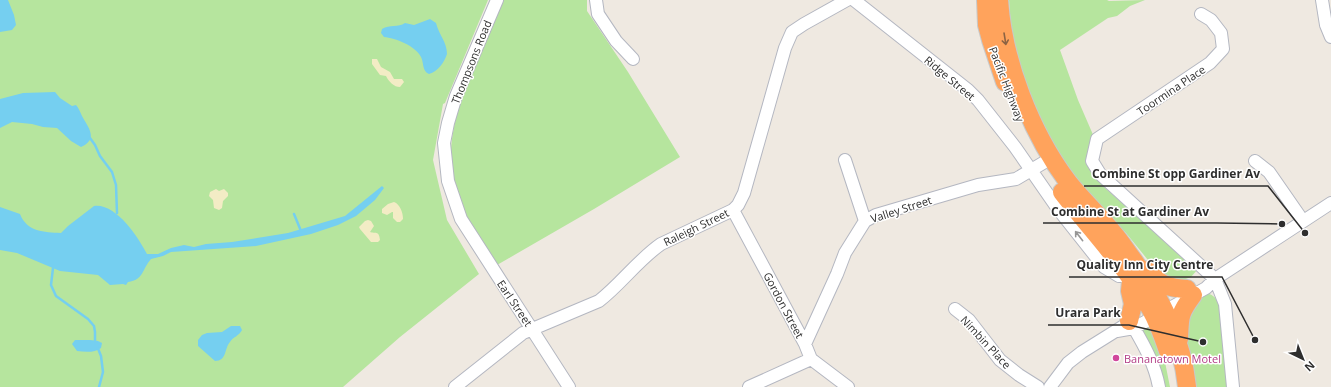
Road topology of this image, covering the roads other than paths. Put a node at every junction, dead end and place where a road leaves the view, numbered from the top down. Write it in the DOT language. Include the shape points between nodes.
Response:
graph roads {
  1 [pos="497,0"];
  2 [pos="847,0"];
  3 [pos="854,0"];
  4 [pos="986,0"];
  5 [pos="999,0"];
  6 [pos="1322,0"];
  7 [pos="599,1"];
  8 [pos="1201,14"];
  9 [pos="1331,37"];
  10 [pos="633,59"];
  11 [pos="845,160"];
  12 [pos="1255,161"];
  13 [pos="1037,167"];
  14 [pos="1331,203"];
  15 [pos="733,210"];
  16 [pos="461,219"];
  17 [pos="865,221"];
  18 [pos="1303,221"];
  19 [pos="1114,234"];
  20 [pos="1215,279"];
  21 [pos="1127,281"];
  22 [pos="1190,292"];
  23 [pos="955,309"];
  24 [pos="1158,310"];
  25 [pos="1127,327"];
  26 [pos="532,329"];
  27 [pos="1178,343"];
  28 [pos="805,344"];
  29 [pos="811,359"];
  30 [pos="456,387"];
  31 [pos="569,387"];
  32 [pos="749,387"];
  33 [pos="848,387"];
  34 [pos="1038,387"];
  35 [pos="1050,387"];
  36 [pos="1160,387"];
  37 [pos="1175,387"];
  38 [pos="1187,387"];
  39 [pos="1233,387"];
  1 -- 16 [label="street, Thompsons Road" via="456,96 444,143 448,182"];
  2 -- 15 [label="street, Raleigh Street" via="792,32 785,48 744,193"];
  3 -- 13 [label="street, Ridge Street" via="968,90"];
  4 -- 13 [label="highway, Pacific Highway" via="987,25 995,55"];
  5 -- 19 [label="highway, Pacific Highway, one-way" via="1007,50 1019,89 1037,131 1060,169"];
  6 -- 9 [label="street" via="1326,25"];
  7 -- 10 [label="street" via="598,14 612,36"];
  8 -- 20 [label="street, Toormina Place" via="1211,20 1221,33 1223,49 1210,64 1097,139 1092,161 1100,174"];
  11 -- 17 [label="street"];
  12 -- 18 [label="street" via="1269,172"];
  13 -- 17 [label="street, Valley Street" via="1016,179 978,185 876,215"];
  21 -- 13 [label="highway, Pacific Highway, one-way" via="1057,186"];
  14 -- 18 [label="street"];
  15 -- 26 [label="street, Raleigh Street" via="661,244 599,301"];
  15 -- 28 [label="street, Gordon Street"];
  16 -- 26 [label="street, Earl Street"];
  17 -- 28 [label="street, Valley Street" via="845,253"];
  18 -- 20 [label="street"];
  19 -- 22 [label="highway" via="1122,236 1152,276 1161,283"];
  19 -- 24 [label="highway" via="1143,275"];
  20 -- 22 [label="street" via="1202,281"];
  20 -- 39 [label="street" via="1226,304"];
  21 -- 24 [label="highway, Pacific Highway"];
  21 -- 25 [label="highway" via="1133,304"];
  22 -- 24 [label="street"];
  22 -- 27 [label="highway" via="1179,323"];
  23 -- 34 [label="street, Nimbin Place" via="969,320 1000,360"];
  24 -- 25 [label="street"];
  24 -- 27 [label="highway"];
  24 -- 37 [label="highway"];
  25 -- 35 [label="street" via="1068,363"];
  25 -- 36 [label="street" via="1151,360"];
  26 -- 30 [label="street, Raleigh Street" via="523,333"];
  26 -- 31 [label="street, Earl Street"];
  27 -- 38 [label="highway"];
  28 -- 29 [label="street, Gordon Street"];
  29 -- 32 [label="street"];
  29 -- 33 [label="street"];
}
